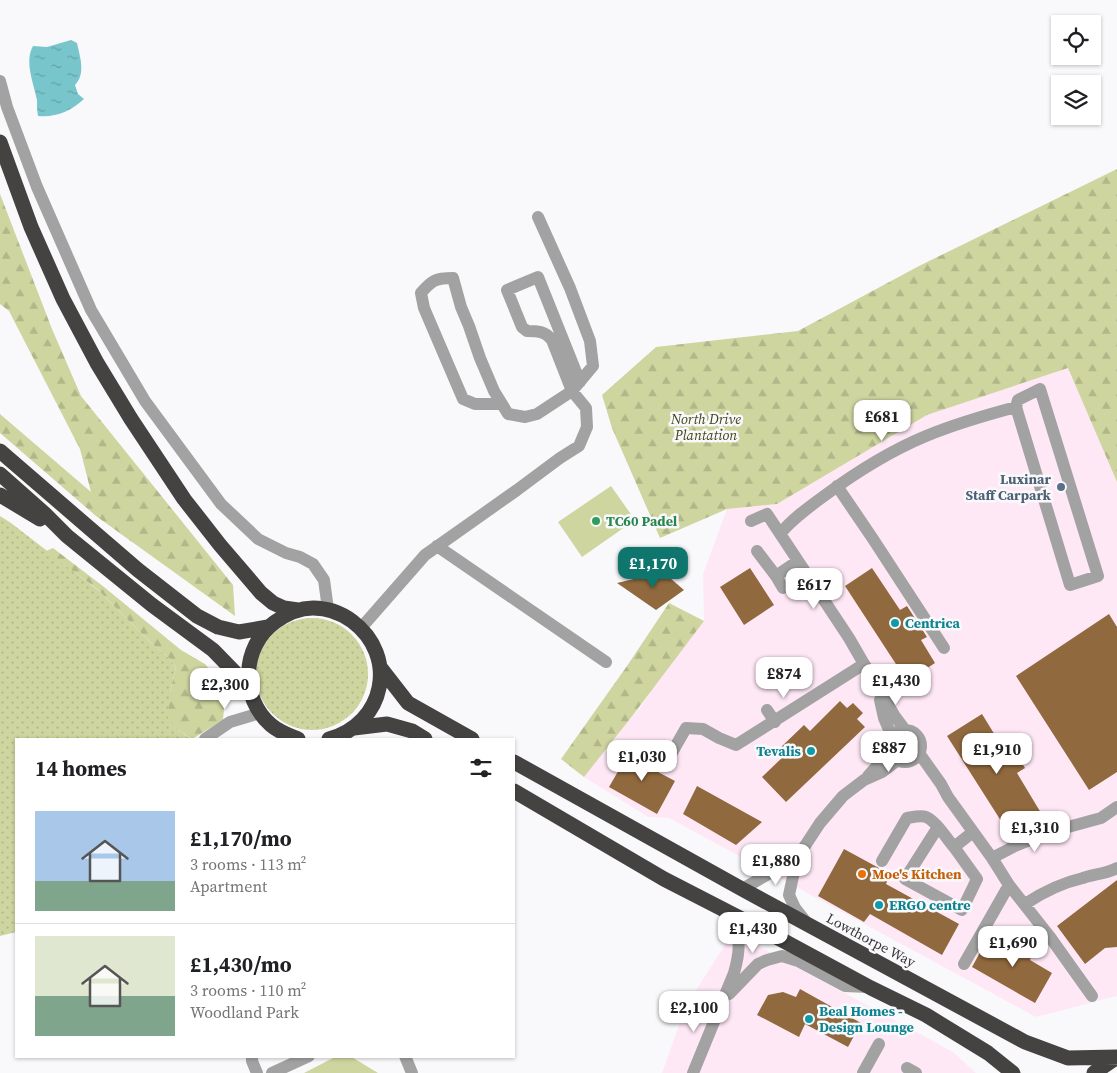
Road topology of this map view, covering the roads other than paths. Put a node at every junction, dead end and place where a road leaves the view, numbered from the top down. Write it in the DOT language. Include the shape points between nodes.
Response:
graph roads {
  1 [pos="0,81"];
  2 [pos="0,142"];
  3 [pos="538,217"];
  4 [pos="576,387"];
  5 [pos="502,404"];
  6 [pos="1016,407"];
  7 [pos="0,451"];
  8 [pos="0,474"];
  9 [pos="837,486"];
  10 [pos="0,495"];
  11 [pos="751,521"];
  12 [pos="781,534"];
  13 [pos="67,536"];
  14 [pos="437,546"];
  15 [pos="757,551"];
  16 [pos="798,561"];
  17 [pos="776,576"];
  18 [pos="784,588"];
  19 [pos="328,609"];
  20 [pos="298,610"];
  21 [pos="268,626"];
  22 [pos="361,628"];
  23 [pos="944,648"];
  24 [pos="606,662"];
  25 [pos="864,664"];
  26 [pos="380,667"];
  27 [pos="876,683"];
  28 [pos="249,687"];
  29 [pos="767,710"];
  30 [pos="260,713"];
  31 [pos="775,722"];
  32 [pos="354,728"];
  33 [pos="905,730"];
  34 [pos="206,738"];
  35 [pos="295,738"];
  36 [pos="336,738"];
  37 [pos="423,738"];
  38 [pos="470,738"];
  39 [pos="890,742"];
  40 [pos="670,756"];
  41 [pos="916,756"];
  42 [pos="898,760"];
  43 [pos="515,763"];
  44 [pos="864,780"];
  45 [pos="515,792"];
  46 [pos="1117,807"];
  47 [pos="938,827"];
  48 [pos="973,832"];
  49 [pos="954,847"];
  50 [pos="797,858"];
  51 [pos="992,858"];
  52 [pos="882,861"];
  53 [pos="1117,868"];
  54 [pos="1006,879"];
  55 [pos="742,889"];
  56 [pos="1025,904"];
  57 [pos="723,910"];
  58 [pos="810,926"];
  59 [pos="964,964"];
  60 [pos="870,988"];
  61 [pos="1092,996"];
  62 [pos="722,1001"];
  63 [pos="879,1044"];
  64 [pos="1117,1057"];
  65 [pos="252,1058"];
  66 [pos="305,1058"];
  67 [pos="406,1058"];
  68 [pos="257,1073"];
  69 [pos="272,1073"];
  70 [pos="412,1073"];
  71 [pos="693,1073"];
  72 [pos="863,1073"];
  73 [pos="1013,1073"];
  74 [pos="1094,1073"];
  1 -- 19 [label="street" via="37,187 91,310 145,401 221,504 258,538 313,564 324,580"];
  2 -- 20 [label="highway" via="31,227 63,299 131,418 184,499 261,593 279,606"];
  3 -- 4 [label="street" via="590,341 593,366"];
  4 -- 4 [label="street" via="549,336 522,327 507,290 538,277"];
  4 -- 5 [label="street" via="537,414 525,417 508,414"];
  4 -- 14 [label="street" via="586,408 587,428 579,446"];
  5 -- 5 [label="street" via="475,404 463,399 424,308 421,293 430,283 440,278 453,278 480,358"];
  6 -- 6 [label="street" via="1018,400 1040,389 1098,576 1070,585"];
  6 -- 9 [label="street" via="925,437 886,455"];
  7 -- 21 [label="highway" via="196,616 218,627 239,632"];
  8 -- 13 [label="highway"];
  9 -- 12 [label="street"];
  9 -- 23 [label="street"];
  10 -- 13 [label="highway"];
  11 -- 12 [label="street" via="767,514"];
  12 -- 16 [label="street"];
  13 -- 28 [label="highway" via="212,650"];
  14 -- 22 [label="street" via="425,555"];
  14 -- 24 [label="street"];
  15 -- 17 [label="street"];
  16 -- 17 [label="street"];
  16 -- 25 [label="street"];
  17 -- 18 [label="street"];
  19 -- 20 [label="highway"];
  19 -- 22 [label="highway" via="346,616"];
  20 -- 21 [label="highway"];
  21 -- 28 [label="highway" via="251,654"];
  22 -- 26 [label="highway" via="377,652"];
  25 -- 27 [label="street"];
  25 -- 31 [label="street"];
  26 -- 32 [label="highway" via="375,701"];
  26 -- 38 [label="highway" via="408,703"];
  27 -- 33 [label="street"];
  27 -- 39 [label="street"];
  28 -- 30 [label="highway"];
  29 -- 31 [label="street"];
  30 -- 34 [label="street" via="230,722"];
  30 -- 35 [label="highway" via="271,725"];
  31 -- 40 [label="street" via="736,746 703,729 686,728"];
  32 -- 36 [label="highway"];
  32 -- 37 [label="highway" via="387,724"];
  33 -- 39 [label="street" via="895,733"];
  33 -- 41 [label="street" via="915,733 921,741"];
  39 -- 42 [label="street"];
  39 -- 44 [label="street" via="877,766"];
  41 -- 42 [label="street" via="908,761"];
  41 -- 48 [label="street" via="941,784"];
  42 -- 44 [label="street"];
  43 -- 55 [label="highway, Lowthorpe Way"];
  44 -- 50 [label="street" via="843,796"];
  45 -- 57 [label="highway"];
  46 -- 51 [label="street" via="1101,818 1050,832"];
  47 -- 49 [label="street"];
  47 -- 49 [label="street" via="905,878 962,910 977,879"];
  47 -- 52 [label="street" via="926,817 907,818"];
  48 -- 49 [label="street"];
  48 -- 51 [label="street"];
  50 -- 55 [label="street"];
  50 -- 58 [label="street" via="790,895 795,908"];
  51 -- 54 [label="street"];
  53 -- 56 [label="street" via="1055,886"];
  54 -- 56 [label="street"];
  54 -- 59 [label="street"];
  55 -- 58 [label="highway, Lowthorpe Way"];
  56 -- 61 [label="street"];
  57 -- 60 [label="highway"];
  57 -- 62 [label="street" via="738,939 739,956"];
  58 -- 64 [label="highway, Lowthorpe Way" via="1025,1042 1068,1058"];
  60 -- 62 [label="street" via="845,986 798,960 782,956 758,964"];
  60 -- 73 [label="highway" via="926,1016 988,1053"];
  62 -- 71 [label="street"];
  63 -- 72 [label="street"];
  64 -- 74 [label="highway"];
  65 -- 68 [label="street"];
  66 -- 69 [label="street"];
  67 -- 70 [label="street"];
}
